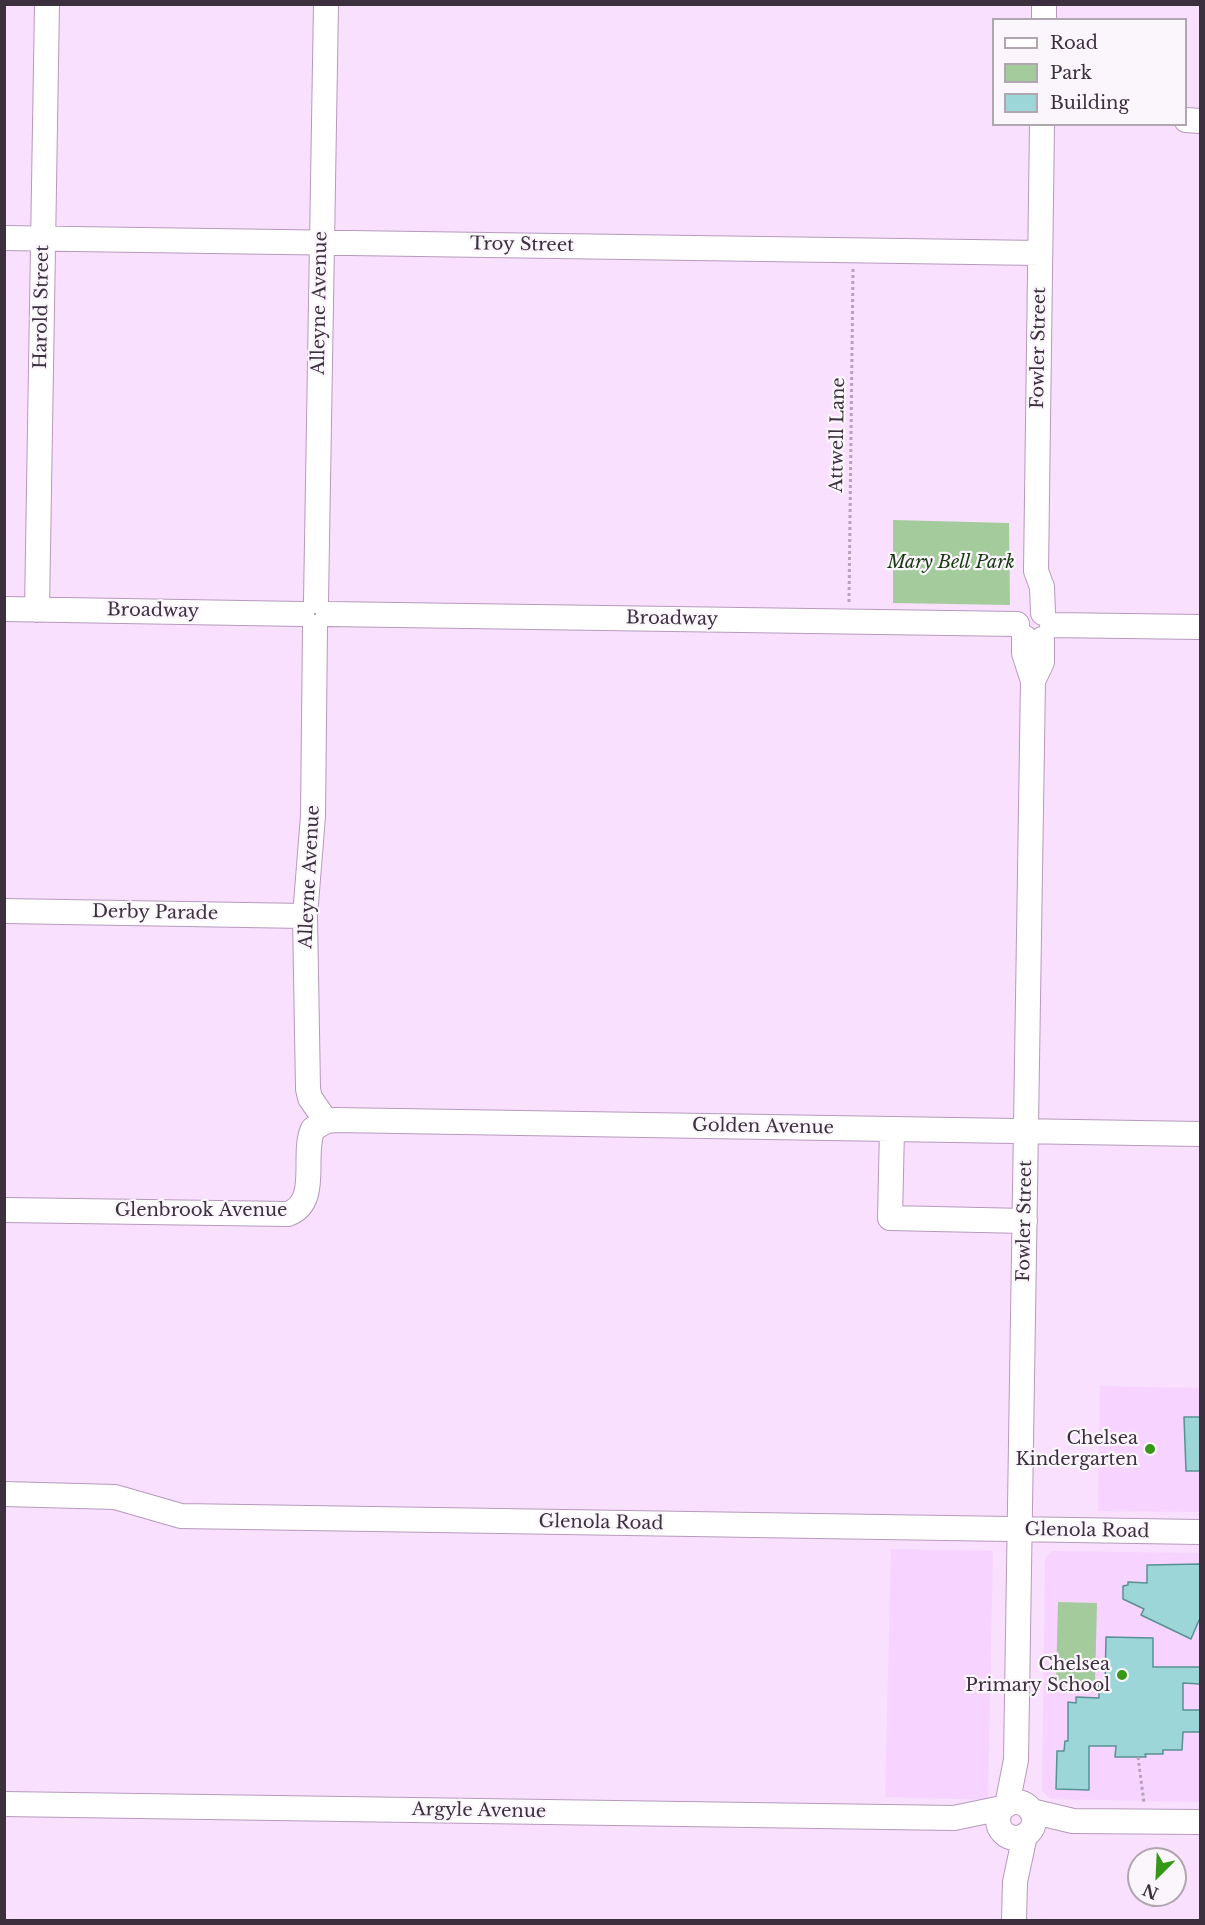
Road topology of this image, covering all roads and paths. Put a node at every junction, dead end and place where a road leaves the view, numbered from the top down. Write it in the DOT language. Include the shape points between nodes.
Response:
graph roads {
  1 [pos="46,4"];
  2 [pos="326,4"];
  3 [pos="1042,126"];
  4 [pos="4,238"];
  5 [pos="43,238"];
  6 [pos="321,243"];
  7 [pos="854,250"];
  8 [pos="1040,253"];
  9 [pos="4,609"];
  10 [pos="37,610"];
  11 [pos="315,614"];
  12 [pos="849,621"];
  13 [pos="1034,625"];
  14 [pos="1200,627"];
  15 [pos="4,911"];
  16 [pos="305,915"];
  17 [pos="326,1121"];
  18 [pos="892,1130"];
  19 [pos="1026,1132"];
  20 [pos="1200,1134"];
  21 [pos="4,1210"];
  22 [pos="1025,1221"];
  23 [pos="4,1494"];
  24 [pos="1020,1530"];
  25 [pos="1200,1532"];
  26 [pos="1138,1757"];
  27 [pos="4,1804"];
  28 [pos="1144,1804"];
  29 [pos="1016,1820"];
  30 [pos="1200,1822"];
  31 [pos="1014,1920"];
  1 -- 5 [label="street, Harold Street"];
  2 -- 6 [label="street, Alleyne Avenue"];
  3 -- 8 [label="street, Fowler Street"];
  4 -- 5 [label="street, Troy Street"];
  5 -- 6 [label="street, Troy Street"];
  5 -- 10 [label="street, Harold Street"];
  6 -- 7 [label="street, Troy Street"];
  6 -- 11 [label="street, Alleyne Avenue"];
  7 -- 8 [label="street, Troy Street"];
  7 -- 12 [label="path, Attwell Lane"];
  8 -- 13 [label="street, Fowler Street" via="1036,570 1042,587"];
  9 -- 10 [label="street, Broadway"];
  10 -- 11 [label="street, Broadway"];
  11 -- 12 [label="street, Broadway"];
  11 -- 16 [label="street, Alleyne Avenue" via="313,816"];
  12 -- 13 [label="street, Broadway"];
  13 -- 14 [label="street, Broadway"];
  13 -- 19 [label="street, Fowler Street" via="1042,662 1033,681"];
  15 -- 16 [label="street, Derby Parade"];
  16 -- 17 [label="street, Alleyne Avenue" via="308,1089"];
  17 -- 18 [label="street, Golden Avenue"];
  17 -- 21 [label="street, Glenbrook Avenue" via="310,1135 305,1199 288,1214"];
  18 -- 19 [label="street, Golden Avenue"];
  18 -- 22 [label="street" via="890,1218"];
  19 -- 20 [label="street, Golden Avenue"];
  19 -- 22 [label="street, Fowler Street"];
  22 -- 24 [label="street, Fowler Street"];
  23 -- 24 [label="street, Glenola Road" via="115,1497 181,1516"];
  24 -- 25 [label="street, Glenola Road"];
  24 -- 29 [label="street, Fowler Street"];
  26 -- 28 [label="path"];
  27 -- 29 [label="street, Argyle Avenue"];
  29 -- 30 [label="street, Argyle Avenue"];
  29 -- 31 [label="street, Fowler Street"];
}
